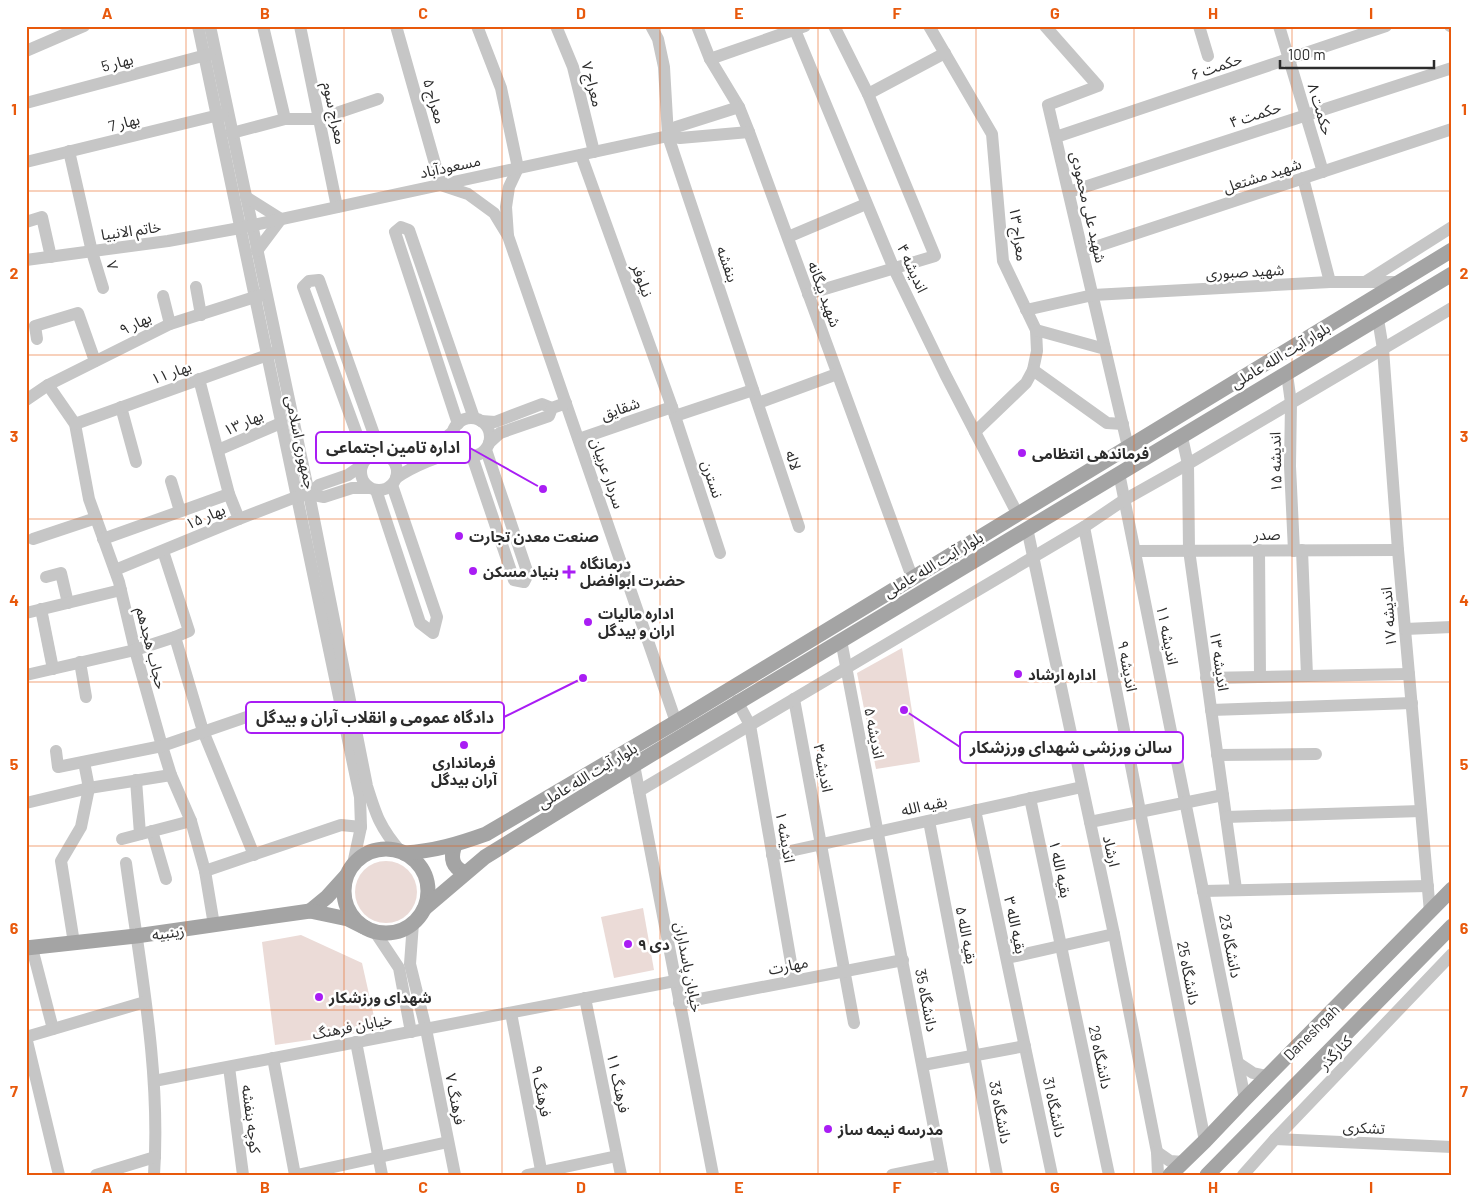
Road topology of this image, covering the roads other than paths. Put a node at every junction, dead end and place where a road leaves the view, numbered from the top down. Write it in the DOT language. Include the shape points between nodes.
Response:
graph roads {
  1 [pos="84,26"];
  2 [pos="198,26"];
  3 [pos="210,26"];
  4 [pos="263,26"];
  5 [pos="300,26"];
  6 [pos="396,26"];
  7 [pos="478,26"];
  8 [pos="556,26"];
  9 [pos="651,26"];
  10 [pos="697,26"];
  11 [pos="834,26"];
  12 [pos="929,26"];
  13 [pos="1045,26"];
  14 [pos="1198,26"];
  15 [pos="1279,26"];
  16 [pos="1386,26"];
  17 [pos="800,28"];
  18 [pos="26,50"];
  19 [pos="945,53"];
  20 [pos="210,54"];
  21 [pos="1208,56"];
  22 [pos="710,59"];
  23 [pos="1289,59"];
  24 [pos="1451,70"];
  25 [pos="868,94"];
  26 [pos="378,99"];
  27 [pos="26,103"];
  28 [pos="738,107"];
  29 [pos="222,115"];
  30 [pos="1306,115"];
  31 [pos="285,119"];
  32 [pos="319,119"];
  33 [pos="1452,129"];
  34 [pos="749,132"];
  35 [pos="232,133"];
  36 [pos="668,136"];
  37 [pos="1056,137"];
  38 [pos="69,152"];
  39 [pos="588,153"];
  40 [pos="26,162"];
  41 [pos="518,168"];
  42 [pos="1323,172"];
  43 [pos="1303,178"];
  44 [pos="441,185"];
  45 [pos="1069,192"];
  46 [pos="246,197"];
  47 [pos="866,204"];
  48 [pos="337,207"];
  49 [pos="281,219"];
  50 [pos="26,222"];
  51 [pos="246,227"];
  52 [pos="1452,227"];
  53 [pos="508,236"];
  54 [pos="788,237"];
  55 [pos="1452,250"];
  56 [pos="257,251"];
  57 [pos="1083,251"];
  58 [pos="92,252"];
  59 [pos="51,257"];
  60 [pos="26,260"];
  61 [pos="894,269"];
  62 [pos="1452,274"];
  63 [pos="1330,282"];
  64 [pos="1365,282"];
  65 [pos="1400,282"];
  66 [pos="196,287"];
  67 [pos="103,288"];
  68 [pos="808,294"];
  69 [pos="260,295"];
  70 [pos="1093,295"];
  71 [pos="163,296"];
  72 [pos="1452,308"];
  73 [pos="1026,310"];
  74 [pos="201,315"];
  75 [pos="1378,319"];
  76 [pos="170,324"];
  77 [pos="1036,330"];
  78 [pos="38,339"];
  79 [pos="1105,349"];
  80 [pos="1383,349"];
  81 [pos="273,353"];
  82 [pos="95,360"];
  83 [pos="1034,370"];
  84 [pos="837,374"];
  85 [pos="1287,374"];
  86 [pos="199,379"];
  87 [pos="48,385"];
  88 [pos="753,390"];
  89 [pos="26,400"];
  90 [pos="758,402"];
  91 [pos="566,403"];
  92 [pos="1291,404"];
  93 [pos="121,407"];
  94 [pos="552,408"];
  95 [pos="673,412"];
  96 [pos="477,420"];
  97 [pos="281,423"];
  98 [pos="75,424"];
  99 [pos="1123,424"];
  100 [pos="456,427"];
  101 [pos="975,432"];
  102 [pos="1182,437"];
  103 [pos="579,439"];
  104 [pos="487,446"];
  105 [pos="1128,447"];
  106 [pos="218,450"];
  107 [pos="467,454"];
  108 [pos="385,455"];
  109 [pos="136,462"];
  110 [pos="363,462"];
  111 [pos="1188,464"];
  112 [pos="1119,473"];
  113 [pos="171,481"];
  114 [pos="394,482"];
  115 [pos="372,489"];
  116 [pos="230,494"];
  117 [pos="309,494"];
  118 [pos="296,498"];
  119 [pos="1124,500"];
  120 [pos="180,511"];
  121 [pos="1017,513"];
  122 [pos="96,518"];
  123 [pos="239,519"];
  124 [pos="1084,527"];
  125 [pos="799,528"];
  126 [pos="1027,528"];
  127 [pos="33,539"];
  128 [pos="103,539"];
  129 [pos="1189,550"];
  130 [pos="1258,550"];
  131 [pos="1298,550"];
  132 [pos="1398,550"];
  133 [pos="163,551"];
  134 [pos="1134,551"];
  135 [pos="720,553"];
  136 [pos="1034,556"];
  137 [pos="115,570"];
  138 [pos="46,577"];
  139 [pos="912,577"];
  140 [pos="121,590"];
  141 [pos="68,603"];
  142 [pos="41,610"];
  143 [pos="26,613"];
  144 [pos="1452,627"];
  145 [pos="1405,629"];
  146 [pos="175,638"];
  147 [pos="841,640"];
  148 [pos="135,650"];
  149 [pos="80,662"];
  150 [pos="846,668"];
  151 [pos="53,669"];
  152 [pos="26,674"];
  153 [pos="1409,674"];
  154 [pos="1307,676"];
  155 [pos="1260,677"];
  156 [pos="1206,678"];
  157 [pos="86,697"];
  158 [pos="794,699"];
  159 [pos="737,701"];
  160 [pos="1412,703"];
  161 [pos="266,710"];
  162 [pos="1211,710"];
  163 [pos="676,722"];
  164 [pos="750,725"];
  165 [pos="203,731"];
  166 [pos="162,746"];
  167 [pos="56,751"];
  168 [pos="1316,754"];
  169 [pos="1217,755"];
  170 [pos="84,762"];
  171 [pos="634,764"];
  172 [pos="171,775"];
  173 [pos="136,780"];
  174 [pos="1082,787"];
  175 [pos="89,788"];
  176 [pos="639,791"];
  177 [pos="1222,795"];
  178 [pos="1030,798"];
  179 [pos="26,803"];
  180 [pos="1186,803"];
  181 [pos="976,810"];
  182 [pos="1421,811"];
  183 [pos="1140,812"];
  184 [pos="1226,817"];
  185 [pos="928,820"];
  186 [pos="191,821"];
  187 [pos="1090,822"];
  188 [pos="361,827"];
  189 [pos="878,832"];
  190 [pos="146,833"];
  191 [pos="122,839"];
  192 [pos="822,844"];
  193 [pos="455,845"];
  194 [pos="403,852"];
  195 [pos="254,854"];
  196 [pos="772,855"];
  197 [pos="126,863"];
  198 [pos="350,870"];
  199 [pos="205,871"];
  200 [pos="465,873"];
  201 [pos="166,879"];
  202 [pos="1428,886"];
  203 [pos="1236,889"];
  204 [pos="1452,889"];
  205 [pos="1203,891"];
  206 [pos="425,908"];
  207 [pos="310,911"];
  208 [pos="1430,912"];
  209 [pos="413,923"];
  210 [pos="214,925"];
  211 [pos="1452,926"];
  212 [pos="370,930"];
  213 [pos="1114,934"];
  214 [pos="136,936"];
  215 [pos="74,943"];
  216 [pos="1061,946"];
  217 [pos="29,948"];
  218 [pos="1452,954"];
  219 [pos="1006,958"];
  220 [pos="903,960"];
  221 [pos="845,971"];
  222 [pos="794,980"];
  223 [pos="674,981"];
  224 [pos="585,998"];
  225 [pos="145,1002"];
  226 [pos="679,1003"];
  227 [pos="511,1012"];
  228 [pos="854,1023"];
  229 [pos="53,1029"];
  230 [pos="426,1029"];
  231 [pos="411,1032"];
  232 [pos="26,1037"];
  233 [pos="356,1042"];
  234 [pos="1025,1046"];
  235 [pos="974,1056"];
  236 [pos="273,1058"];
  237 [pos="1238,1063"];
  238 [pos="923,1065"];
  239 [pos="229,1067"];
  240 [pos="1267,1076"];
  241 [pos="31,1078"];
  242 [pos="154,1081"];
  243 [pos="1244,1099"];
  244 [pos="1275,1139"];
  245 [pos="1206,1141"];
  246 [pos="448,1142"];
  247 [pos="1452,1147"];
  248 [pos="1157,1152"];
  249 [pos="617,1156"];
  250 [pos="155,1157"];
  251 [pos="378,1158"];
  252 [pos="1184,1162"];
  253 [pos="942,1170"];
  254 [pos="542,1173"];
  255 [pos="59,1175"];
  256 [pos="98,1175"];
  257 [pos="154,1175"];
  258 [pos="243,1175"];
  259 [pos="296,1175"];
  260 [pos="382,1175"];
  261 [pos="455,1175"];
  262 [pos="527,1175"];
  263 [pos="621,1175"];
  264 [pos="713,1175"];
  265 [pos="892,1175"];
  266 [pos="997,1175"];
  267 [pos="1052,1175"];
  268 [pos="1109,1175"];
  269 [pos="1158,1175"];
  270 [pos="1170,1175"];
  271 [pos="1207,1175"];
  272 [pos="1243,1175"];
  1 -- 18 [label="street"];
  2 -- 20 [label="street, جمهوری اسلامی"];
  3 -- 20 [label="street, جمهوری اسلامی"];
  4 -- 31 [label="street"];
  5 -- 32 [label="street, معراج سوم"];
  6 -- 44 [label="street, معراج ۵"];
  7 -- 41 [label="street" via="501,88"];
  8 -- 39 [label="street, معراج ۷" via="573,67"];
  9 -- 36 [label="street, بنفشه" via="658,39 664,67"];
  10 -- 22 [label="street, شهید بیگانه"];
  11 -- 25 [label="street"];
  12 -- 19 [label="street, معراج ۱۳"];
  13 -- 37 [label="street, شهید علی محمودی" via="1098,86 1048,105"];
  14 -- 21 [label="street"];
  15 -- 23 [label="street, حکمت ۸"];
  16 -- 23 [label="street, حکمت ۶"];
  17 -- 22 [label="street"];
  17 -- 47 [label="street, اندیشه ۴"];
  19 -- 25 [label="street"];
  19 -- 73 [label="street, معراج ۱۳" via="992,134 1003,261"];
  20 -- 27 [label="street, بهار 5"];
  20 -- 29 [label="street, جمهوری اسلامی"];
  22 -- 28 [label="street, شهید بیگانه"];
  23 -- 30 [label="street, حکمت ۸"];
  23 -- 37 [label="street, حکمت ۶"];
  24 -- 30 [label="street, حکمت ۴"];
  25 -- 61 [label="street" via="935,256"];
  26 -- 32 [label="street"];
  28 -- 34 [label="street, شهید بیگانه"];
  28 -- 36 [label="street, مسعودآباد" via="676,128"];
  29 -- 35 [label="street, جمهوری اسلامی"];
  29 -- 38 [label="street, بهار 7"];
  29 -- 51 [label="street, جمهوری اسلامی"];
  30 -- 42 [label="street, حکمت ۸"];
  30 -- 45 [label="street, حکمت ۴"];
  31 -- 32 [label="street"];
  31 -- 35 [label="street"];
  32 -- 48 [label="street, معراج سوم"];
  33 -- 42 [label="street, شهید مشتعل"];
  34 -- 36 [label="street, مسعودآباد" via="680,138"];
  34 -- 54 [label="street, شهید بیگانه"];
  35 -- 46 [label="street, جمهوری اسلامی"];
  36 -- 39 [label="street, مسعودآباد"];
  36 -- 88 [label="street, بنفشه"];
  37 -- 45 [label="street, شهید علی محمودی"];
  38 -- 40 [label="street, بهار 7"];
  38 -- 58 [label="street, ۷"];
  39 -- 41 [label="street, مسعودآباد"];
  39 -- 95 [label="street, نیلوفر"];
  41 -- 44 [label="street, مسعودآباد"];
  41 -- 53 [label="street" via="509,188 506,207"];
  42 -- 43 [label="street, شهید مشتعل"];
  43 -- 57 [label="street, شهید مشتعل"];
  43 -- 63 [label="street"];
  44 -- 48 [label="street, مسعودآباد"];
  44 -- 53 [label="street" via="468,194 494,214"];
  45 -- 57 [label="street, شهید علی محمودی"];
  46 -- 49 [label="street"];
  46 -- 51 [label="street, جمهوری اسلامی"];
  47 -- 54 [label="street"];
  47 -- 61 [label="street, اندیشه ۴"];
  48 -- 49 [label="street, مسعودآباد"];
  49 -- 51 [label="street, مسعودآباد"];
  49 -- 56 [label="street"];
  50 -- 59 [label="street" via="42,218"];
  51 -- 56 [label="street, جمهوری اسلامی"];
  51 -- 58 [label="street, خاتم الانبیا"];
  51 -- 69 [label="street, جمهوری اسلامی"];
  52 -- 64 [label="street"];
  53 -- 91 [label="street, سردار عربیان"];
  54 -- 68 [label="street, شهید بیگانه"];
  55 -- 65 [label="main road, بلوار آیت‌ الله عاملی"];
  56 -- 69 [label="street, جمهوری اسلامی"];
  57 -- 70 [label="street, شهید علی محمودی"];
  58 -- 59 [label="street, خاتم الانبیا"];
  58 -- 67 [label="street, ۷"];
  59 -- 60 [label="street, خاتم الانبیا"];
  61 -- 68 [label="street"];
  61 -- 101 [label="street, اندیشه ۴"];
  62 -- 75 [label="main road, بلوار آیت‌ الله عاملی"];
  63 -- 64 [label="street, شهید صبوری"];
  63 -- 70 [label="street, شهید صبوری"];
  64 -- 65 [label="street, شهید صبوری"];
  65 -- 105 [label="main road, بلوار آیت‌ الله عاملی"];
  66 -- 74 [label="street"];
  68 -- 84 [label="street, شهید بیگانه"];
  69 -- 74 [label="street, بهار ۹"];
  69 -- 81 [label="street, جمهوری اسلامی"];
  70 -- 73 [label="street, شهید صبوری"];
  70 -- 79 [label="street, شهید علی محمودی"];
  71 -- 76 [label="street"];
  72 -- 80 [label="street"];
  73 -- 77 [label="street, معراج ۱۳"];
  74 -- 76 [label="street, بهار ۹"];
  75 -- 80 [label="street, اندیشه ۱۷"];
  75 -- 85 [label="main road, بلوار آیت‌ الله عاملی"];
  76 -- 82 [label="street, بهار ۹"];
  77 -- 79 [label="street"];
  77 -- 83 [label="street, معراج ۱۳"];
  78 -- 82 [label="street" via="35,326 78,313"];
  79 -- 99 [label="street, شهید علی محمودی"];
  80 -- 92 [label="street"];
  80 -- 132 [label="street, اندیشه ۱۷"];
  81 -- 86 [label="street, بهار ۱۱"];
  81 -- 97 [label="street, جمهوری اسلامی"];
  81 -- 117 [label="street, جمهوری اسلامی"];
  82 -- 87 [label="street, بهار ۹"];
  83 -- 99 [label="street" via="1107,423"];
  83 -- 101 [label="street" via="1026,383"];
  84 -- 90 [label="street"];
  84 -- 139 [label="street, شهید بیگانه"];
  85 -- 92 [label="street, اندیشه ۱۵"];
  85 -- 102 [label="main road, بلوار آیت‌ الله عاملی"];
  86 -- 93 [label="street, بهار ۱۱"];
  86 -- 106 [label="street"];
  87 -- 89 [label="street, بهار ۹"];
  87 -- 98 [label="street, حجاب هجدهم"];
  88 -- 90 [label="street, بنفشه"];
  88 -- 95 [label="street, شقایق"];
  90 -- 125 [label="street, لاله"];
  91 -- 94 [label="street"];
  91 -- 103 [label="street, سردار عربیان"];
  92 -- 111 [label="street"];
  92 -- 131 [label="street, اندیشه ۱۵" via="1290,466"];
  93 -- 98 [label="street, بهار ۱۱"];
  93 -- 109 [label="street"];
  94 -- 96 [label="street" via="542,404 495,422"];
  94 -- 104 [label="street" via="549,416 500,433"];
  95 -- 103 [label="street, شقایق"];
  95 -- 135 [label="street, نسترن"];
  96 -- 100 [label="street" via="463,420"];
  96 -- 100 [label="street" via="409,230 401,227 395,232"];
  96 -- 104 [label="street" via="489,431"];
  97 -- 106 [label="street, بهار ۱۳"];
  97 -- 118 [label="street, جمهوری اسلامی"];
  98 -- 122 [label="street, حجاب هجدهم" via="89,499"];
  99 -- 105 [label="street, شهید علی محمودی"];
  100 -- 107 [label="street" via="454,443"];
  100 -- 108 [label="street" via="445,438 398,456"];
  101 -- 121 [label="street, اندیشه ۴"];
  102 -- 111 [label="street, اندیشه ۱۳"];
  102 -- 112 [label="main road, بلوار آیت‌ الله عاملی"];
  103 -- 163 [label="street, سردار عربیان"];
  104 -- 107 [label="street" via="479,454"];
  104 -- 107 [label="street" via="528,574 524,582 514,580"];
  105 -- 121 [label="main road, بلوار آیت‌ الله عاملی"];
  106 -- 116 [label="street"];
  107 -- 114 [label="street" via="452,452 404,473"];
  108 -- 110 [label="street" via="375,454"];
  108 -- 110 [label="street" via="318,280 309,281 303,287"];
  108 -- 114 [label="street" via="396,466"];
  110 -- 115 [label="street" via="361,478"];
  110 -- 117 [label="street" via="348,475 319,485"];
  111 -- 119 [label="street"];
  111 -- 129 [label="street, اندیشه ۱۳"];
  112 -- 119 [label="street, اندیشه ۱۱"];
  112 -- 126 [label="main road, بلوار آیت‌ الله عاملی"];
  113 -- 120 [label="street"];
  114 -- 115 [label="street" via="382,490"];
  114 -- 115 [label="street" via="437,618 433,633 420,623"];
  115 -- 117 [label="street" via="352,488 324,497"];
  116 -- 120 [label="street"];
  116 -- 123 [label="street"];
  117 -- 118 [label="street, بهار ۱۵"];
  117 -- 194 [label="street, جمهوری اسلامی" via="367,786 377,819 387,836"];
  118 -- 123 [label="street, بهار ۱۵"];
  118 -- 188 [label="street, جمهوری اسلامی" via="360,796"];
  119 -- 124 [label="street"];
  119 -- 134 [label="street, اندیشه ۱۱"];
  120 -- 128 [label="street"];
  121 -- 139 [label="main road, بلوار آیت‌ الله عاملی"];
  122 -- 127 [label="street"];
  122 -- 128 [label="street, حجاب هجدهم"];
  123 -- 133 [label="street, بهار ۱۵"];
  124 -- 136 [label="street"];
  124 -- 183 [label="street, اندیشه ۹"];
  126 -- 136 [label="street, ارشاد"];
  126 -- 147 [label="main road, بلوار آیت‌ الله عاملی"];
  128 -- 137 [label="street, حجاب هجدهم"];
  129 -- 130 [label="street, صدر"];
  129 -- 134 [label="street, صدر"];
  129 -- 156 [label="street, اندیشه ۱۳"];
  130 -- 131 [label="street, صدر"];
  130 -- 155 [label="street"];
  131 -- 132 [label="street, صدر"];
  131 -- 154 [label="street, اندیشه ۱۵"];
  132 -- 145 [label="street, اندیشه ۱۷"];
  133 -- 137 [label="street, بهار ۱۵"];
  133 -- 146 [label="street" via="189,631"];
  134 -- 180 [label="street, اندیشه ۱۱"];
  136 -- 150 [label="street"];
  136 -- 174 [label="street, ارشاد"];
  137 -- 140 [label="street, حجاب هجدهم"];
  138 -- 141 [label="street" via="61,574"];
  139 -- 163 [label="main road, بلوار آیت‌ الله عاملی"];
  140 -- 141 [label="street"];
  140 -- 148 [label="street, حجاب هجدهم"];
  141 -- 142 [label="street"];
  142 -- 143 [label="street"];
  142 -- 151 [label="street"];
  144 -- 145 [label="street"];
  145 -- 153 [label="street, اندیشه ۱۷"];
  146 -- 148 [label="street"];
  146 -- 165 [label="street"];
  147 -- 150 [label="street, اندیشه ۵"];
  147 -- 159 [label="main road, بلوار آیت‌ الله عاملی"];
  148 -- 149 [label="street"];
  148 -- 166 [label="street, حجاب هجدهم"];
  149 -- 151 [label="street"];
  149 -- 157 [label="street"];
  150 -- 158 [label="street"];
  150 -- 189 [label="street, اندیشه ۵"];
  151 -- 152 [label="street"];
  153 -- 154 [label="street"];
  153 -- 160 [label="street, اندیشه ۱۷"];
  154 -- 155 [label="street"];
  155 -- 156 [label="street"];
  156 -- 162 [label="street, اندیشه ۱۳"];
  158 -- 164 [label="street"];
  158 -- 192 [label="street, اندیشه۳"];
  159 -- 164 [label="street, اندیشه ۱"];
  159 -- 171 [label="main road, بلوار آیت‌ الله عاملی"];
  160 -- 162 [label="street"];
  160 -- 182 [label="street, اندیشه ۱۷"];
  161 -- 165 [label="street"];
  162 -- 169 [label="street, اندیشه ۱۳"];
  163 -- 193 [label="main road, بلوار آیت‌ الله عاملی" via="486,834"];
  164 -- 176 [label="street"];
  164 -- 196 [label="street, اندیشه ۱"];
  165 -- 166 [label="street"];
  165 -- 195 [label="street"];
  166 -- 170 [label="street"];
  166 -- 172 [label="street, حجاب هجدهم"];
  167 -- 170 [label="street" via="58,767"];
  168 -- 169 [label="street"];
  169 -- 177 [label="street, اندیشه ۱۳"];
  170 -- 175 [label="street"];
  171 -- 176 [label="street, خیابان پاسداران"];
  171 -- 200 [label="main road, بلوار آیت‌ الله عاملی" via="485,857"];
  172 -- 173 [label="street"];
  172 -- 186 [label="street, حجاب هجدهم"];
  173 -- 175 [label="street"];
  173 -- 190 [label="street"];
  174 -- 178 [label="street, بقیه الله"];
  174 -- 187 [label="street, ارشاد"];
  175 -- 179 [label="street"];
  175 -- 215 [label="street" via="80,827 61,862"];
  176 -- 223 [label="street, خیابان پاسداران"];
  177 -- 180 [label="street"];
  177 -- 184 [label="street, اندیشه ۱۳"];
  178 -- 181 [label="street, بقیه الله"];
  178 -- 216 [label="street, بقیه الله ۱"];
  180 -- 183 [label="street"];
  180 -- 205 [label="street, دانشگاه 23"];
  181 -- 185 [label="street, بقیه الله"];
  181 -- 219 [label="street, بقیه الله ۳"];
  182 -- 184 [label="street"];
  182 -- 202 [label="street, اندیشه ۱۷"];
  183 -- 187 [label="street"];
  183 -- 245 [label="street, دانشگاه 25"];
  184 -- 203 [label="street, اندیشه ۱۳"];
  185 -- 189 [label="street, بقیه الله"];
  185 -- 235 [label="street, بقیه الله ۵"];
  186 -- 190 [label="street"];
  186 -- 199 [label="street, حجاب هجدهم"];
  187 -- 213 [label="street, ارشاد"];
  188 -- 195 [label="street" via="341,824"];
  188 -- 198 [label="street, جمهوری اسلامی"];
  189 -- 192 [label="street, بقیه الله"];
  189 -- 220 [label="street, دانشگاه 35"];
  190 -- 191 [label="street"];
  190 -- 201 [label="street"];
  192 -- 196 [label="street, بقیه الله"];
  192 -- 221 [label="street, اندیشه۳"];
  193 -- 194 [label="main road, بلوار آیت‌ الله عاملی"];
  193 -- 200 [label="main road" via="453,862"];
  194 -- 198 [label="main road" via="375,850 362,856"];
  194 -- 206 [label="main road" via="424,872 428,884"];
  195 -- 199 [label="street"];
  196 -- 222 [label="street, اندیشه ۱"];
  197 -- 214 [label="street"];
  198 -- 207 [label="main road"];
  198 -- 212 [label="main road" via="344,887 346,904 355,920"];
  199 -- 210 [label="street, حجاب هجدهم"];
  200 -- 206 [label="main road, بلوار آیت‌ الله عاملی"];
  202 -- 203 [label="street"];
  202 -- 208 [label="street, اندیشه ۱۷"];
  203 -- 205 [label="street"];
  204 -- 208 [label="main road, Daneshgah"];
  205 -- 237 [label="street, دانشگاه 23"];
  206 -- 209 [label="main road"];
  207 -- 210 [label="main road, زینبیه"];
  207 -- 212 [label="main road, زینبیه" via="348,919"];
  208 -- 240 [label="main road, Daneshgah"];
  209 -- 212 [label="main road" via="387,934"];
  209 -- 230 [label="street, فرهنگ ۷" via="410,964"];
  210 -- 214 [label="main road, زینبیه"];
  211 -- 271 [label="main road, Daneshgah"];
  212 -- 231 [label="street" via="399,968"];
  213 -- 216 [label="street"];
  213 -- 248 [label="street, ارشاد"];
  214 -- 215 [label="main road, زینبیه"];
  214 -- 225 [label="street"];
  215 -- 217 [label="main road, زینبیه"];
  216 -- 219 [label="street"];
  216 -- 268 [label="street, دانشگاه 29"];
  217 -- 229 [label="street"];
  218 -- 244 [label="street, کنارگذر"];
  219 -- 234 [label="street, بقیه الله ۳"];
  220 -- 221 [label="street, مهارت"];
  220 -- 238 [label="street, دانشگاه 35"];
  221 -- 222 [label="street, مهارت"];
  221 -- 228 [label="street, اندیشه۳"];
  222 -- 226 [label="street, مهارت"];
  223 -- 224 [label="street, خیابان فرهنگ"];
  223 -- 226 [label="street, خیابان پاسداران"];
  224 -- 227 [label="street, خیابان فرهنگ"];
  224 -- 249 [label="street, فرهنگ ۱۱"];
  225 -- 229 [label="street"];
  225 -- 242 [label="street"];
  226 -- 264 [label="street, خیابان پاسداران"];
  227 -- 230 [label="street, خیابان فرهنگ"];
  227 -- 254 [label="street, فرهنگ ۹"];
  229 -- 232 [label="street"];
  230 -- 231 [label="street, خیابان فرهنگ"];
  230 -- 246 [label="street, فرهنگ ۷"];
  231 -- 233 [label="street, خیابان فرهنگ"];
  232 -- 241 [label="street"];
  233 -- 236 [label="street, خیابان فرهنگ"];
  233 -- 251 [label="street"];
  234 -- 235 [label="street"];
  234 -- 267 [label="street, دانشگاه 31"];
  235 -- 238 [label="street"];
  235 -- 266 [label="street, دانشگاه 33"];
  236 -- 239 [label="street, خیابان فرهنگ"];
  236 -- 259 [label="street"];
  237 -- 240 [label="street" via="1253,1073"];
  237 -- 243 [label="street, دانشگاه 23"];
  238 -- 253 [label="street, دانشگاه 35"];
  239 -- 242 [label="street, خیابان فرهنگ"];
  239 -- 258 [label="street, کوچه بنفشه"];
  240 -- 243 [label="main road, Daneshgah"];
  241 -- 255 [label="street"];
  242 -- 250 [label="street"];
  243 -- 245 [label="main road, Daneshgah"];
  244 -- 247 [label="street, تشکری"];
  244 -- 272 [label="street, کنارگذر"];
  245 -- 252 [label="main road, Daneshgah"];
  246 -- 251 [label="street"];
  246 -- 261 [label="street, فرهنگ ۷"];
  248 -- 252 [label="street" via="1170,1161"];
  248 -- 269 [label="street, ارشاد"];
  249 -- 254 [label="street"];
  249 -- 263 [label="street, فرهنگ ۱۱"];
  250 -- 256 [label="street"];
  250 -- 257 [label="street"];
  251 -- 259 [label="street"];
  251 -- 260 [label="street"];
  252 -- 270 [label="main road, Daneshgah"];
  253 -- 265 [label="street"];
  254 -- 262 [label="street"];
}
